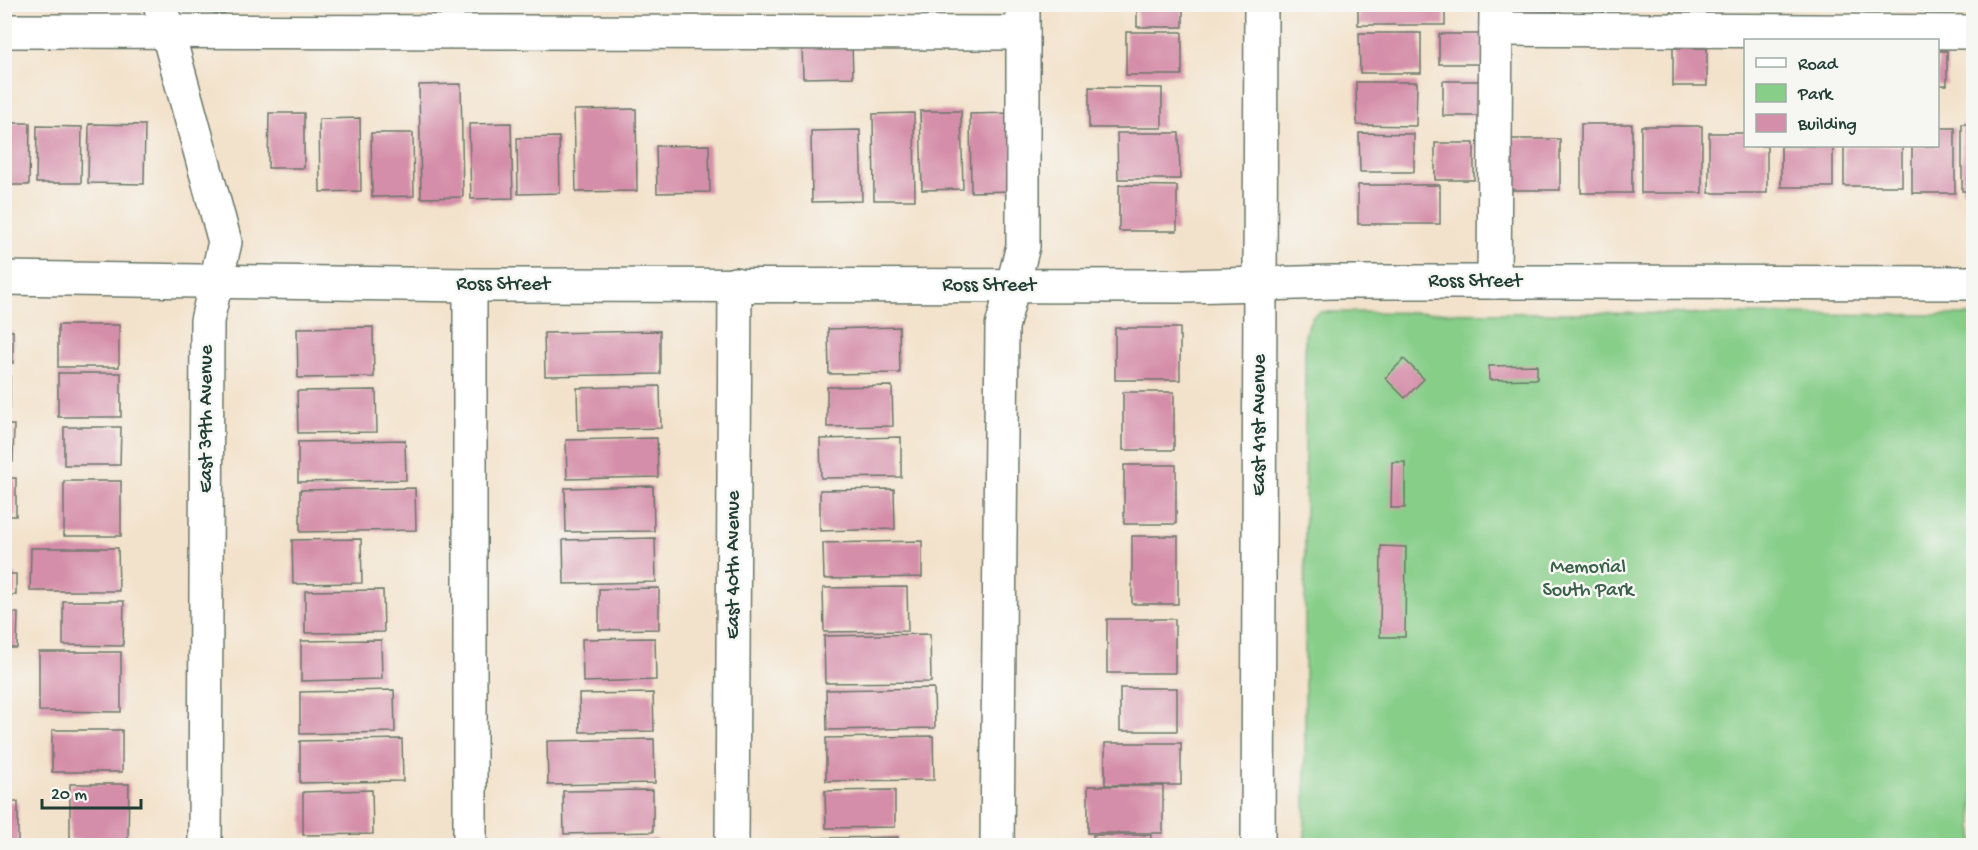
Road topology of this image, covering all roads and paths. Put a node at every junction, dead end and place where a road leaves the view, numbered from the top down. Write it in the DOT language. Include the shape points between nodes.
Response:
graph roads {
  1 [pos="1261,4"];
  2 [pos="1496,17"];
  3 [pos="163,18"];
  4 [pos="1023,19"];
  5 [pos="4,31"];
  6 [pos="1974,32"];
  7 [pos="4,278"];
  8 [pos="216,282"];
  9 [pos="1494,282"];
  10 [pos="1974,283"];
  11 [pos="735,284"];
  12 [pos="1260,284"];
  13 [pos="470,285"];
  14 [pos="1012,286"];
  15 [pos="205,846"];
  16 [pos="470,846"];
  17 [pos="732,846"];
  18 [pos="997,846"];
  19 [pos="1258,846"];
  1 -- 12 [label="street, East 41st Avenue"];
  2 -- 6 [label="street"];
  2 -- 9 [label="street"];
  3 -- 4 [label="street"];
  3 -- 5 [label="street"];
  3 -- 8 [label="street, East 39th Avenue" via="225,242"];
  4 -- 14 [label="street" via="1023,246"];
  7 -- 8 [label="street, Ross Street"];
  8 -- 13 [label="street, Ross Street"];
  8 -- 15 [label="street, East 39th Avenue" via="207,321"];
  9 -- 10 [label="street, Ross Street"];
  9 -- 12 [label="street, Ross Street"];
  11 -- 13 [label="street, Ross Street"];
  11 -- 14 [label="street, Ross Street"];
  11 -- 17 [label="street, East 40th Avenue"];
  12 -- 14 [label="street, Ross Street"];
  12 -- 19 [label="street, East 41st Avenue"];
  13 -- 16 [label="street"];
  14 -- 18 [label="street" via="1002,327"];
}
